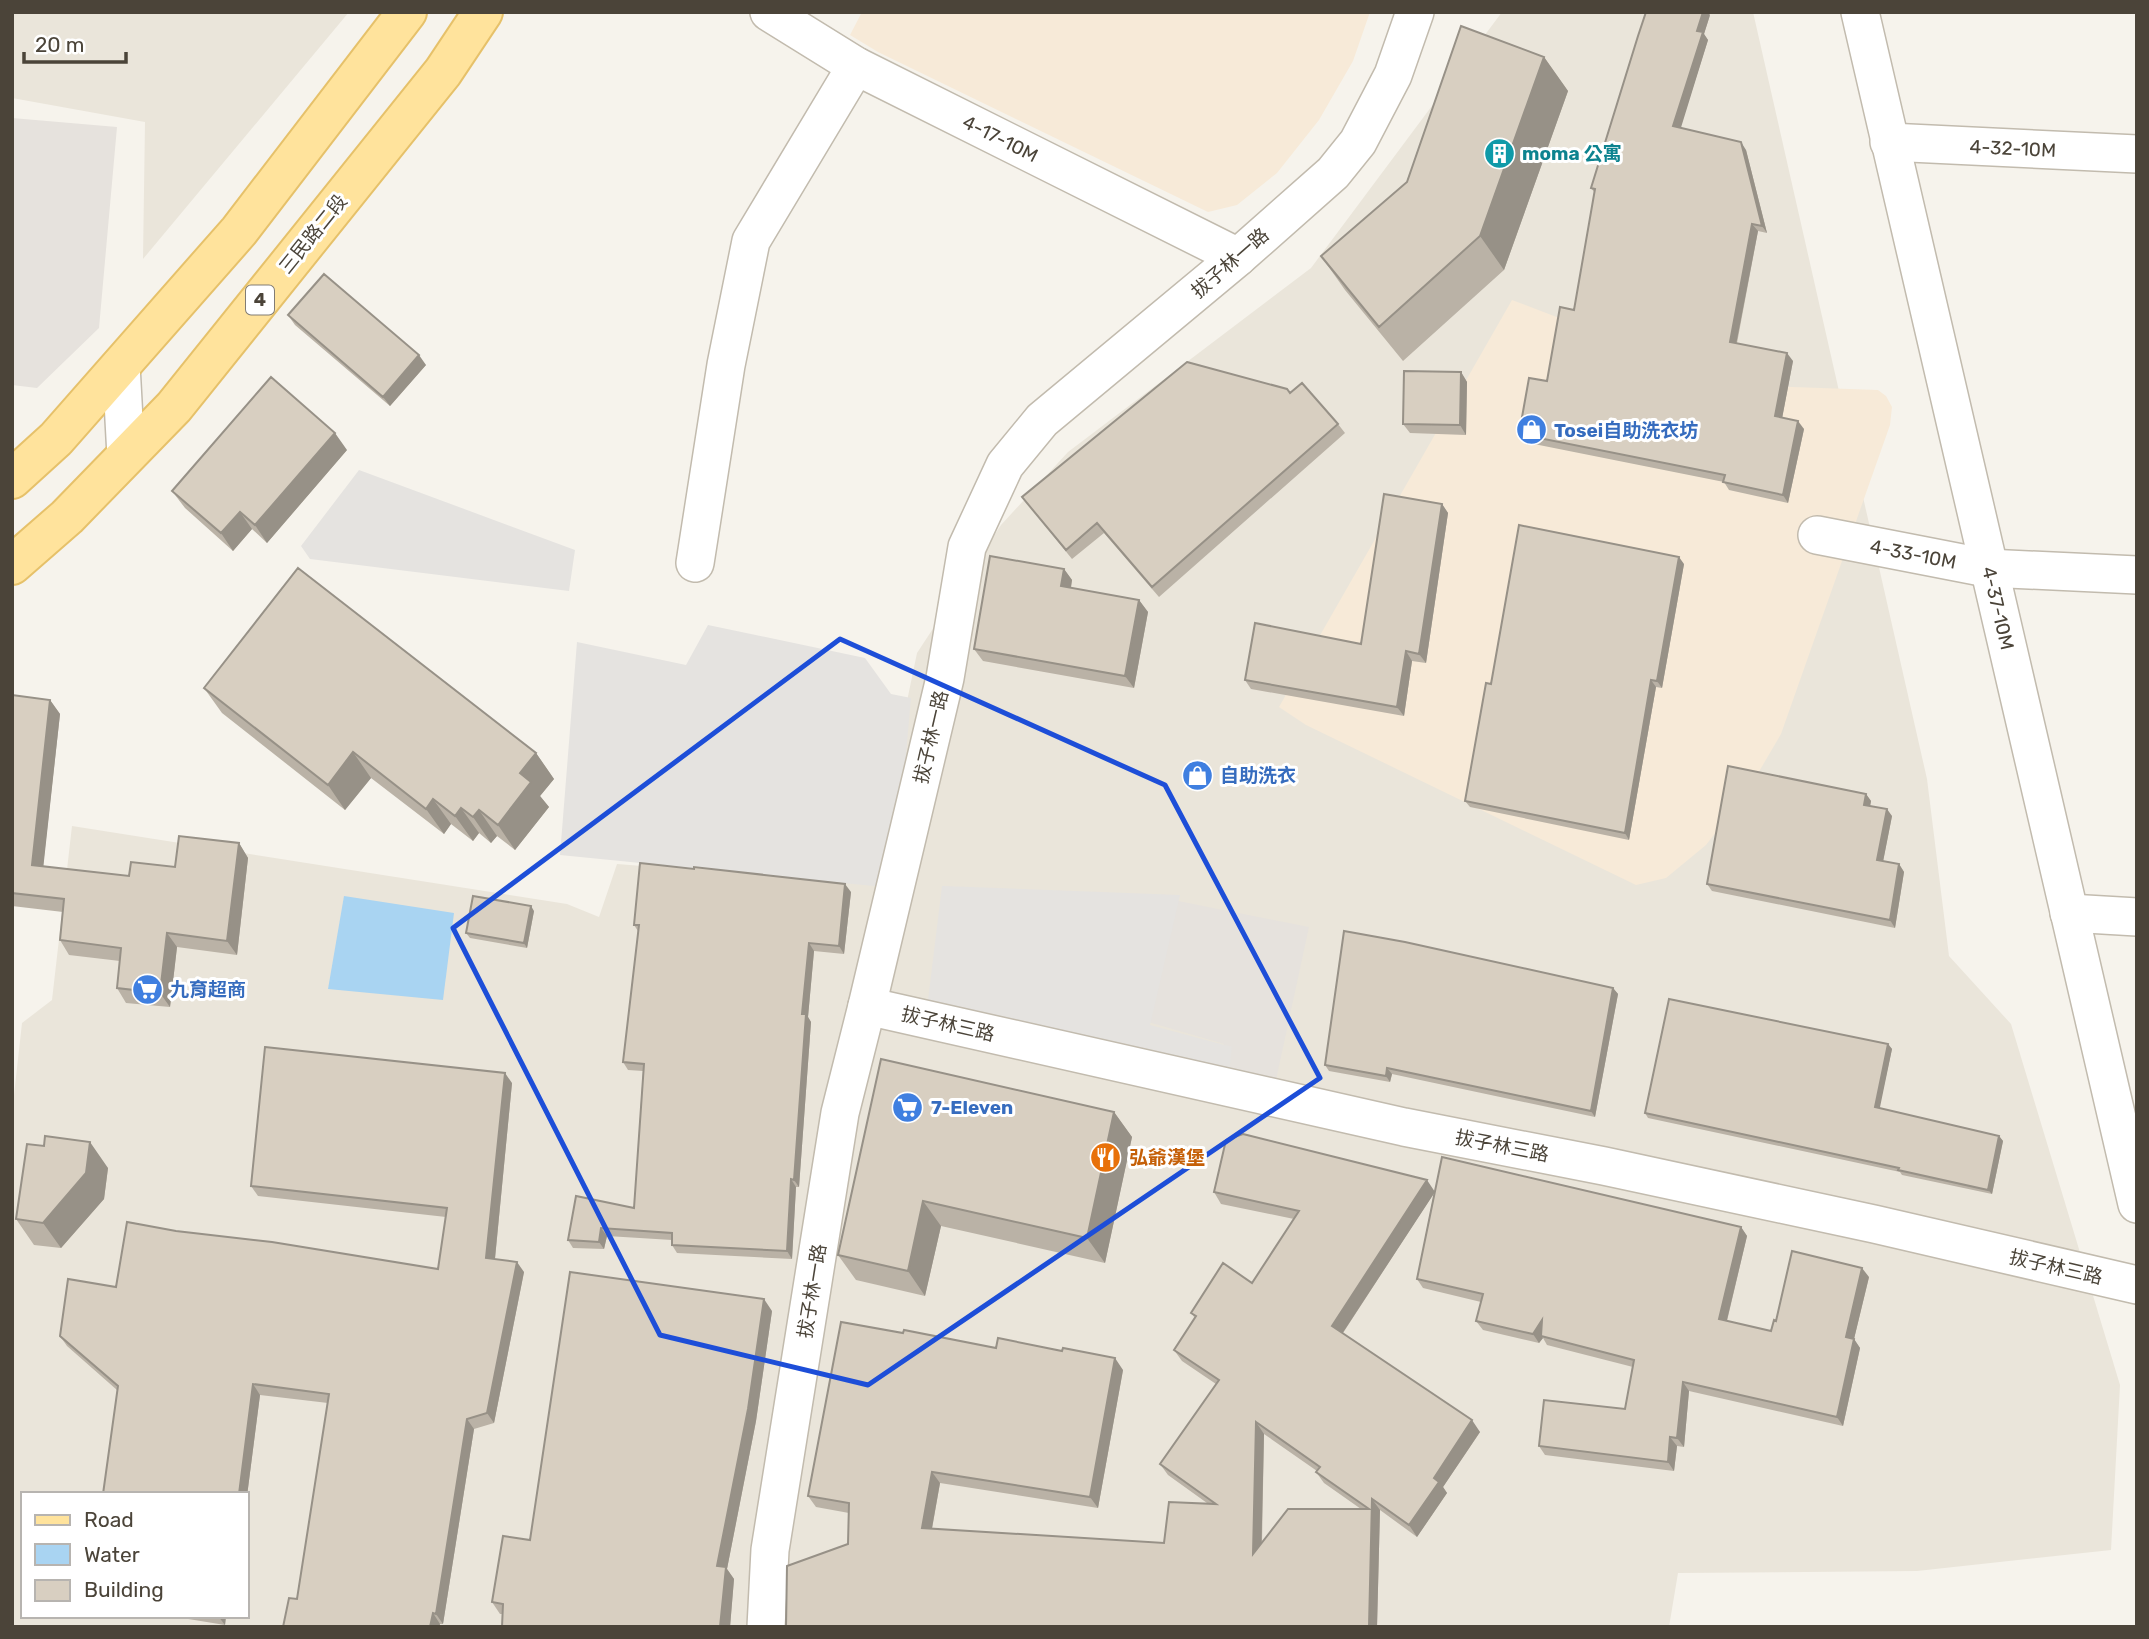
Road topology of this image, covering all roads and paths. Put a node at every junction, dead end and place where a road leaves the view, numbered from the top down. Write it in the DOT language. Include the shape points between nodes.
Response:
graph roads {
  1 [pos="407,12"];
  2 [pos="483,12"];
  3 [pos="769,12"];
  4 [pos="1415,12"];
  5 [pos="1860,12"];
  6 [pos="856,66"];
  7 [pos="1889,142"];
  8 [pos="2137,154"];
  9 [pos="1238,257"];
  10 [pos="121,365"];
  11 [pos="126,456"];
  12 [pos="12,479"];
  13 [pos="1817,535"];
  14 [pos="695,563"];
  15 [pos="12,565"];
  16 [pos="1987,568"];
  17 [pos="2137,575"];
  18 [pos="2069,913"];
  19 [pos="2137,917"];
  20 [pos="867,1006"];
  21 [pos="2137,1204"];
  22 [pos="2137,1285"];
  23 [pos="766,1627"];
  1 -- 10 [label="main road" via="239,231"];
  2 -- 11 [label="main road, 三民路二段 / 4" via="443,72 209,364"];
  3 -- 6 [label="street, 4-17-10M"];
  4 -- 9 [label="street, 拔子林一路" via="1393,75 1358,142 1333,173"];
  5 -- 7 [label="street, 4-37-10M"];
  6 -- 9 [label="street, 4-17-10M"];
  6 -- 14 [label="street" via="751,242"];
  7 -- 8 [label="street, 4-32-10M"];
  7 -- 16 [label="street, 4-37-10M"];
  9 -- 20 [label="street, 拔子林一路" via="1042,420 1004,465 967,547 945,678"];
  10 -- 11 [label="street"];
  10 -- 12 [label="main road" via="56,439"];
  11 -- 15 [label="main road, 三民路二段 / 4"];
  13 -- 16 [label="street, 4-33-10M"];
  16 -- 17 [label="street, 4-33-10M"];
  16 -- 18 [label="street, 4-37-10M"];
  18 -- 19 [label="street"];
  18 -- 21 [label="street, 4-37-10M"];
  20 -- 22 [label="street, 拔子林三路" via="1404,1128 1605,1166"];
  20 -- 23 [label="street, 拔子林一路" via="840,1113 770,1550"];
}
